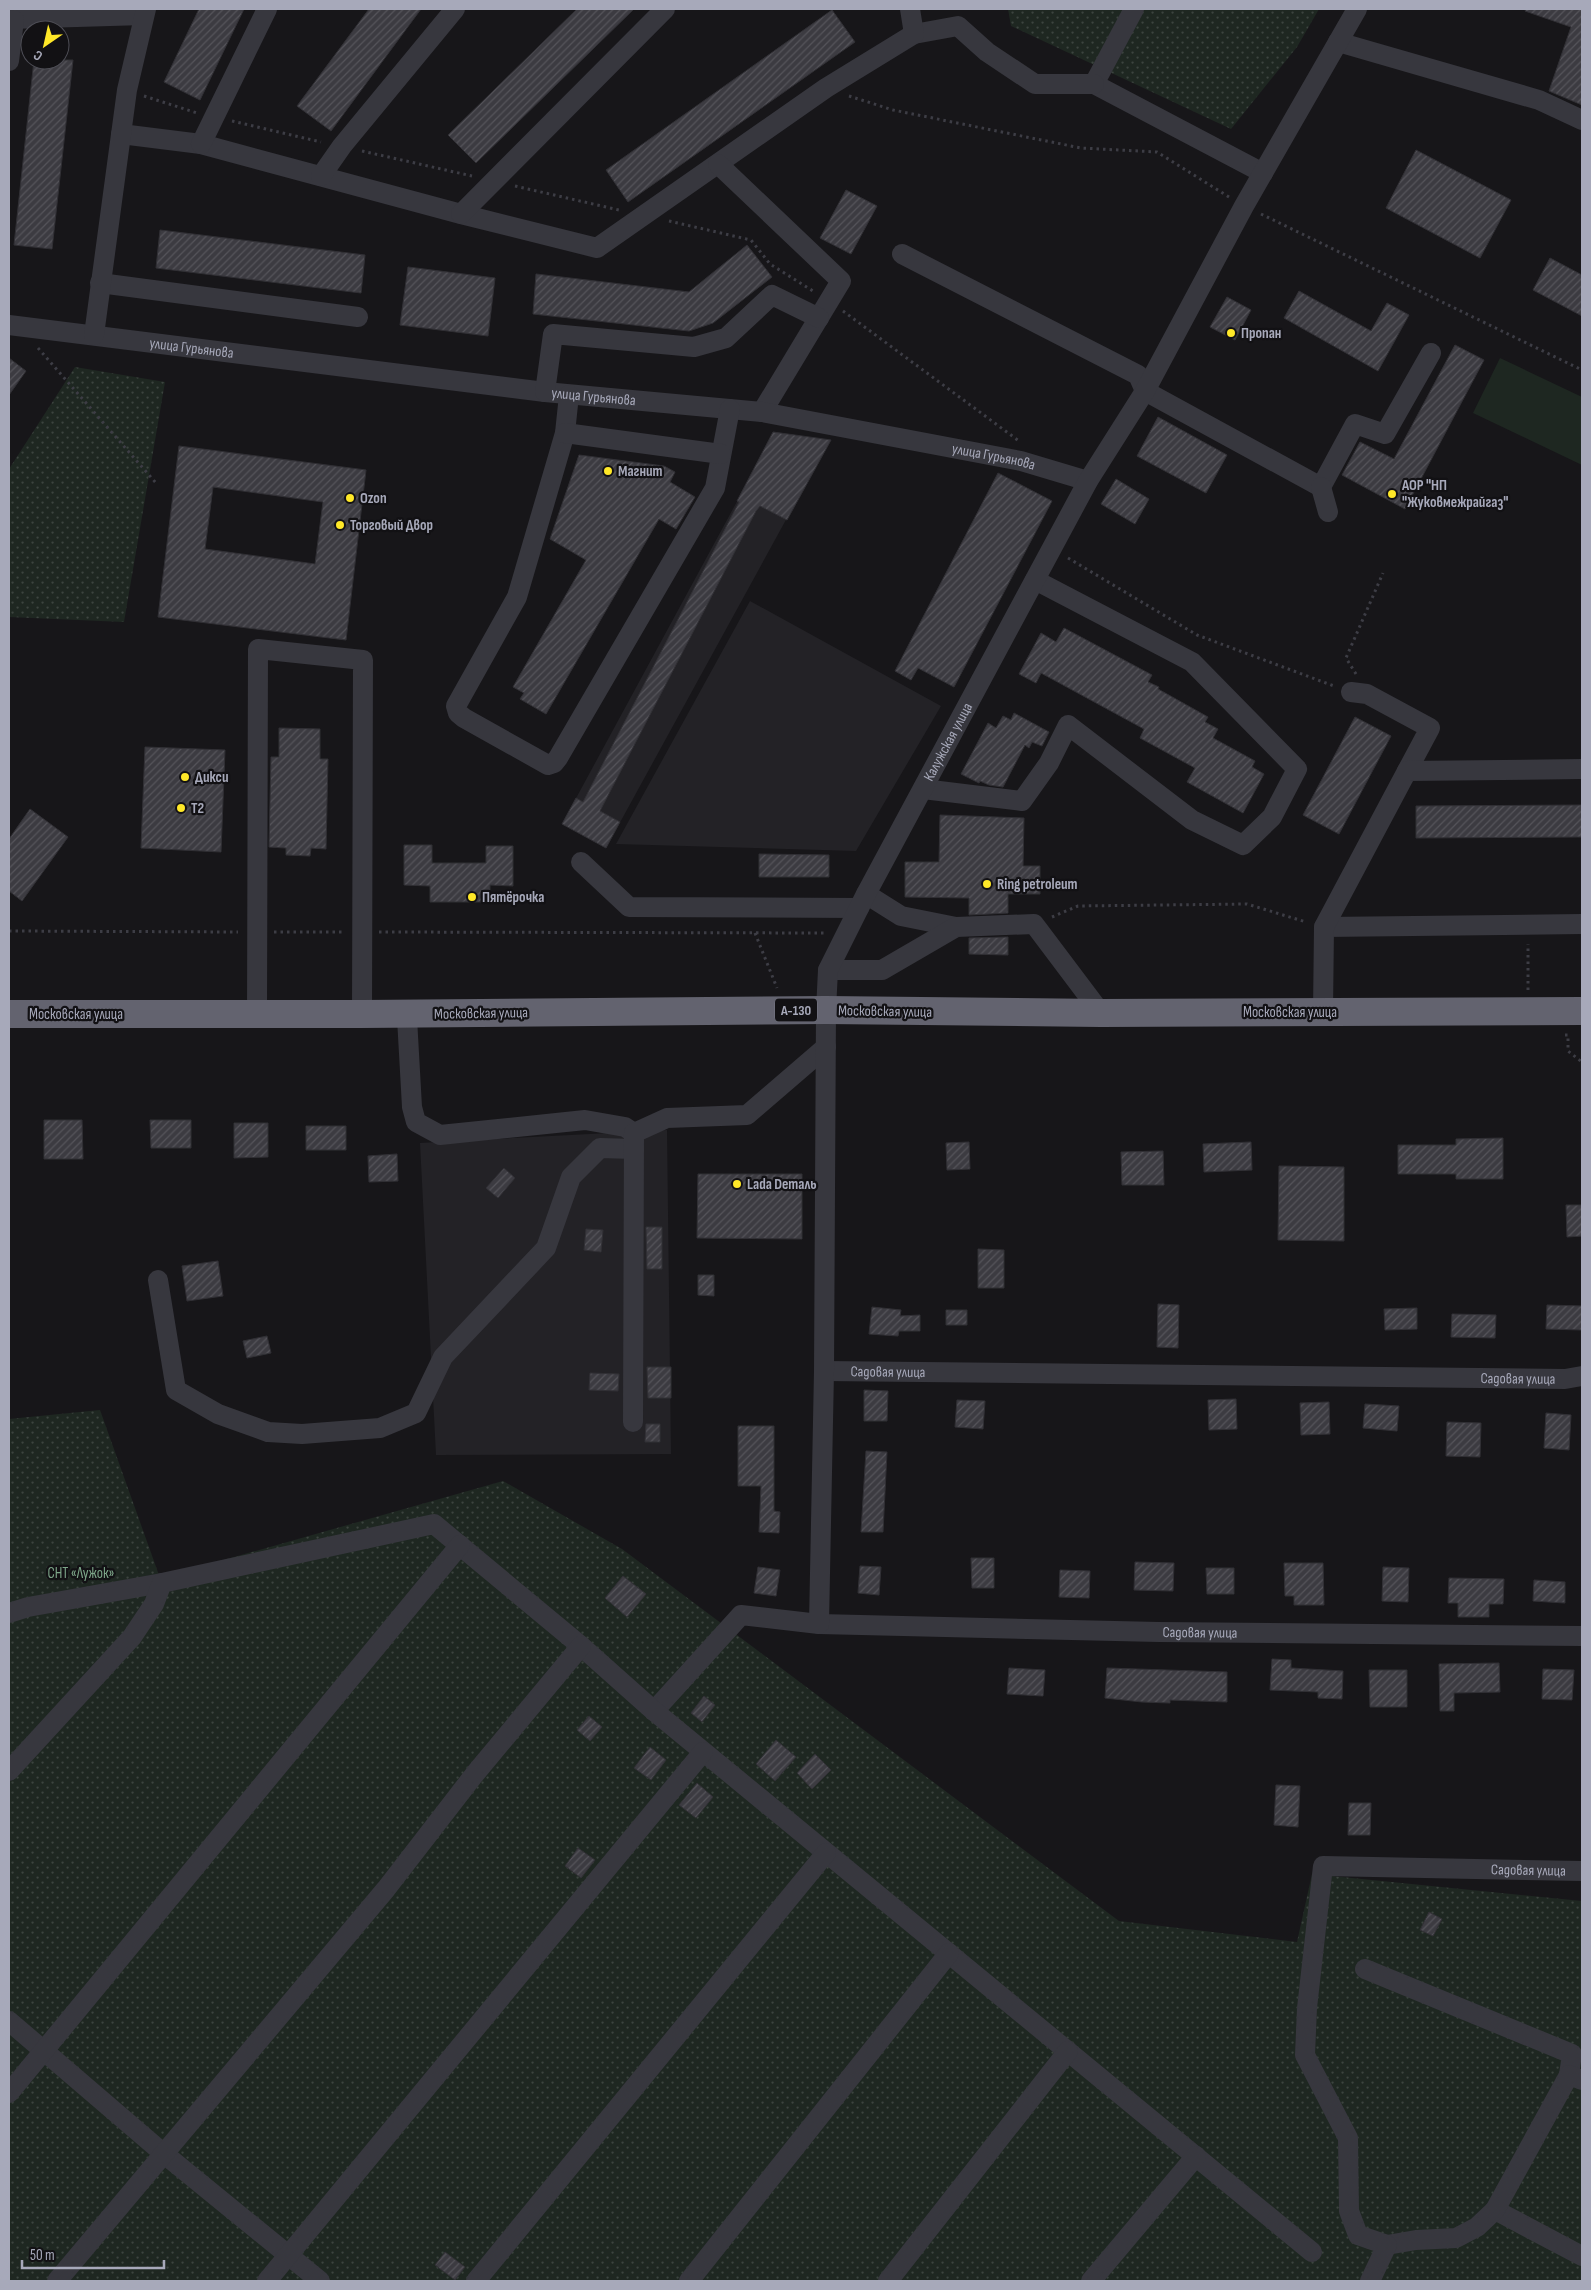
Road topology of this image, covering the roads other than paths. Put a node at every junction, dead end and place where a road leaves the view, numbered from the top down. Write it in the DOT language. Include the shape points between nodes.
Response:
graph roads {
  1 [pos="267,9"];
  2 [pos="455,9"];
  3 [pos="665,9"];
  4 [pos="910,9"];
  5 [pos="1134,9"];
  6 [pos="1356,9"];
  7 [pos="145,12"];
  8 [pos="11,19"];
  9 [pos="914,34"];
  10 [pos="1338,42"];
  11 [pos="9,62"];
  12 [pos="1094,84"];
  13 [pos="1582,120"];
  14 [pos="121,134"];
  15 [pos="201,144"];
  16 [pos="718,164"];
  17 [pos="1263,173"];
  18 [pos="321,176"];
  19 [pos="461,214"];
  20 [pos="902,254"];
  21 [pos="100,283"];
  22 [pos="358,317"];
  23 [pos="819,318"];
  24 [pos="13,325"];
  25 [pos="94,336"];
  26 [pos="1431,353"];
  27 [pos="545,392"];
  28 [pos="1145,392"];
  29 [pos="569,395"];
  30 [pos="730,409"];
  31 [pos="762,412"];
  32 [pos="565,433"];
  33 [pos="721,454"];
  34 [pos="1088,481"];
  35 [pos="1310,486"];
  36 [pos="1328,512"];
  37 [pos="1035,580"];
  38 [pos="1359,693"];
  39 [pos="1582,769"];
  40 [pos="1407,771"];
  41 [pos="923,789"];
  42 [pos="581,862"];
  43 [pos="863,901"];
  44 [pos="1582,924"];
  45 [pos="956,927"];
  46 [pos="1324,928"];
  47 [pos="828,970"];
  48 [pos="826,1010"];
  49 [pos="1323,1011"];
  50 [pos="1582,1011"];
  51 [pos="1101,1013"];
  52 [pos="9,1014"];
  53 [pos="257,1014"];
  54 [pos="362,1014"];
  55 [pos="407,1018"];
  56 [pos="826,1047"];
  57 [pos="634,1141"];
  58 [pos="158,1280"];
  59 [pos="824,1371"];
  60 [pos="1582,1376"];
  61 [pos="633,1422"];
  62 [pos="460,1545"];
  63 [pos="162,1583"];
  64 [pos="9,1613"];
  65 [pos="819,1624"];
  66 [pos="1582,1636"];
  67 [pos="581,1646"];
  68 [pos="654,1711"];
  69 [pos="703,1752"];
  70 [pos="9,1771"];
  71 [pos="826,1853"];
  72 [pos="1582,1871"];
  73 [pos="948,1953"];
  74 [pos="1365,1969"];
  75 [pos="9,2021"];
  76 [pos="43,2050"];
  77 [pos="1068,2052"];
  78 [pos="1576,2078"];
  79 [pos="9,2094"];
  80 [pos="163,2153"];
  81 [pos="1196,2156"];
  82 [pos="1494,2210"];
  83 [pos="1387,2245"];
  84 [pos="1312,2252"];
  85 [pos="288,2255"];
  86 [pos="1582,2256"];
  87 [pos="57,2281"];
  88 [pos="267,2281"];
  89 [pos="320,2281"];
  90 [pos="476,2281"];
  91 [pos="689,2281"];
  92 [pos="888,2281"];
  93 [pos="1091,2281"];
  94 [pos="1370,2281"];
  1 -- 15 [label="street"];
  2 -- 18 [label="street"];
  3 -- 19 [label="street"];
  4 -- 9 [label="street"];
  5 -- 12 [label="street"];
  6 -- 10 [label="street, Калужская улица"];
  7 -- 8 [label="street"];
  7 -- 14 [label="street" via="127,90"];
  8 -- 11 [label="street"];
  9 -- 12 [label="street" via="958,26 987,52 1035,84"];
  9 -- 16 [label="street" via="826,88"];
  10 -- 13 [label="street" via="1539,100"];
  10 -- 17 [label="street, Калужская улица"];
  12 -- 17 [label="street"];
  14 -- 15 [label="street"];
  14 -- 21 [label="street"];
  15 -- 18 [label="street"];
  16 -- 19 [label="street" via="597,248"];
  16 -- 23 [label="street" via="841,282"];
  17 -- 28 [label="street, Калужская улица"];
  18 -- 19 [label="street"];
  20 -- 28 [label="street" via="1138,375"];
  21 -- 22 [label="street"];
  21 -- 25 [label="street"];
  23 -- 27 [label="street" via="772,295 726,338 694,347 553,334"];
  23 -- 31 [label="street"];
  24 -- 25 [label="street, улица Гурьянова"];
  25 -- 27 [label="street, улица Гурьянова"];
  26 -- 35 [label="street" via="1385,434 1354,424"];
  27 -- 29 [label="street, улица Гурьянова"];
  28 -- 34 [label="street, Калужская улица"];
  28 -- 35 [label="street"];
  29 -- 30 [label="street, улица Гурьянова"];
  29 -- 32 [label="street"];
  30 -- 31 [label="street, улица Гурьянова"];
  30 -- 33 [label="street"];
  31 -- 34 [label="street, улица Гурьянова" via="1021,461"];
  32 -- 33 [label="street"];
  32 -- 33 [label="street" via="517,597 456,706 464,718 548,765 558,758 715,488"];
  34 -- 37 [label="street, Калужская улица"];
  35 -- 36 [label="street"];
  37 -- 41 [label="street, Калужская улица"];
  37 -- 41 [label="street" via="1192,662 1297,769 1272,817 1243,845 1192,820 1068,725 1049,764 1022,801"];
  38 -- 40 [label="street" via="1430,728"];
  39 -- 40 [label="street"];
  40 -- 46 [label="street"];
  41 -- 43 [label="street, Калужская улица"];
  42 -- 43 [label="street" via="629,907"];
  43 -- 45 [label="street" via="901,916"];
  43 -- 47 [label="street, Калужская улица"];
  44 -- 46 [label="street"];
  45 -- 47 [label="street" via="882,970"];
  45 -- 51 [label="street" via="1034,924"];
  46 -- 49 [label="street"];
  47 -- 48 [label="street, Калужская улица"];
  48 -- 51 [label="highway, Московская улица / А-130"];
  48 -- 54 [label="highway, Московская улица / А-130"];
  48 -- 56 [label="street, Калужская улица"];
  49 -- 50 [label="highway, Московская улица / А-130"];
  49 -- 51 [label="highway, Московская улица / А-130"];
  52 -- 53 [label="highway, Московская улица / А-130"];
  53 -- 54 [label="highway, Московская улица / А-130"];
  53 -- 54 [label="street" via="258,648 363,660"];
  55 -- 57 [label="street" via="412,1107 416,1122 440,1134 585,1120 625,1126"];
  56 -- 57 [label="street" via="747,1115 667,1118"];
  56 -- 59 [label="street, Калужская улица"];
  57 -- 58 [label="street" via="600,1148 571,1177 546,1248 443,1357 416,1413 380,1428 302,1434 268,1432 218,1414 176,1390"];
  57 -- 61 [label="street"];
  59 -- 60 [label="street, Садовая улица"];
  59 -- 65 [label="street, Калужская улица"];
  62 -- 63 [label="street" via="434,1524"];
  62 -- 67 [label="street"];
  62 -- 76 [label="street"];
  63 -- 64 [label="street"];
  63 -- 70 [label="street" via="154,1604 132,1637"];
  65 -- 66 [label="street, Садовая улица" via="1159,1632"];
  65 -- 68 [label="street, Садовая улица" via="741,1615"];
  67 -- 68 [label="street"];
  67 -- 80 [label="street" via="474,1775 386,1889"];
  68 -- 69 [label="street"];
  69 -- 71 [label="street"];
  69 -- 85 [label="street"];
  71 -- 73 [label="street"];
  71 -- 90 [label="street"];
  72 -- 83 [label="street, Садовая улица" via="1323,1866 1305,2055 1348,2138 1349,2211 1358,2235"];
  73 -- 77 [label="street"];
  73 -- 91 [label="street"];
  74 -- 78 [label="street" via="1572,2054"];
  75 -- 76 [label="street"];
  76 -- 79 [label="street"];
  76 -- 80 [label="street"];
  77 -- 81 [label="street"];
  77 -- 92 [label="street"];
  78 -- 82 [label="street"];
  80 -- 85 [label="street"];
  80 -- 87 [label="street"];
  81 -- 84 [label="street"];
  81 -- 93 [label="street"];
  82 -- 83 [label="street" via="1477,2227 1456,2238"];
  82 -- 86 [label="street"];
  83 -- 94 [label="street"];
  85 -- 88 [label="street"];
  85 -- 89 [label="street"];
}
